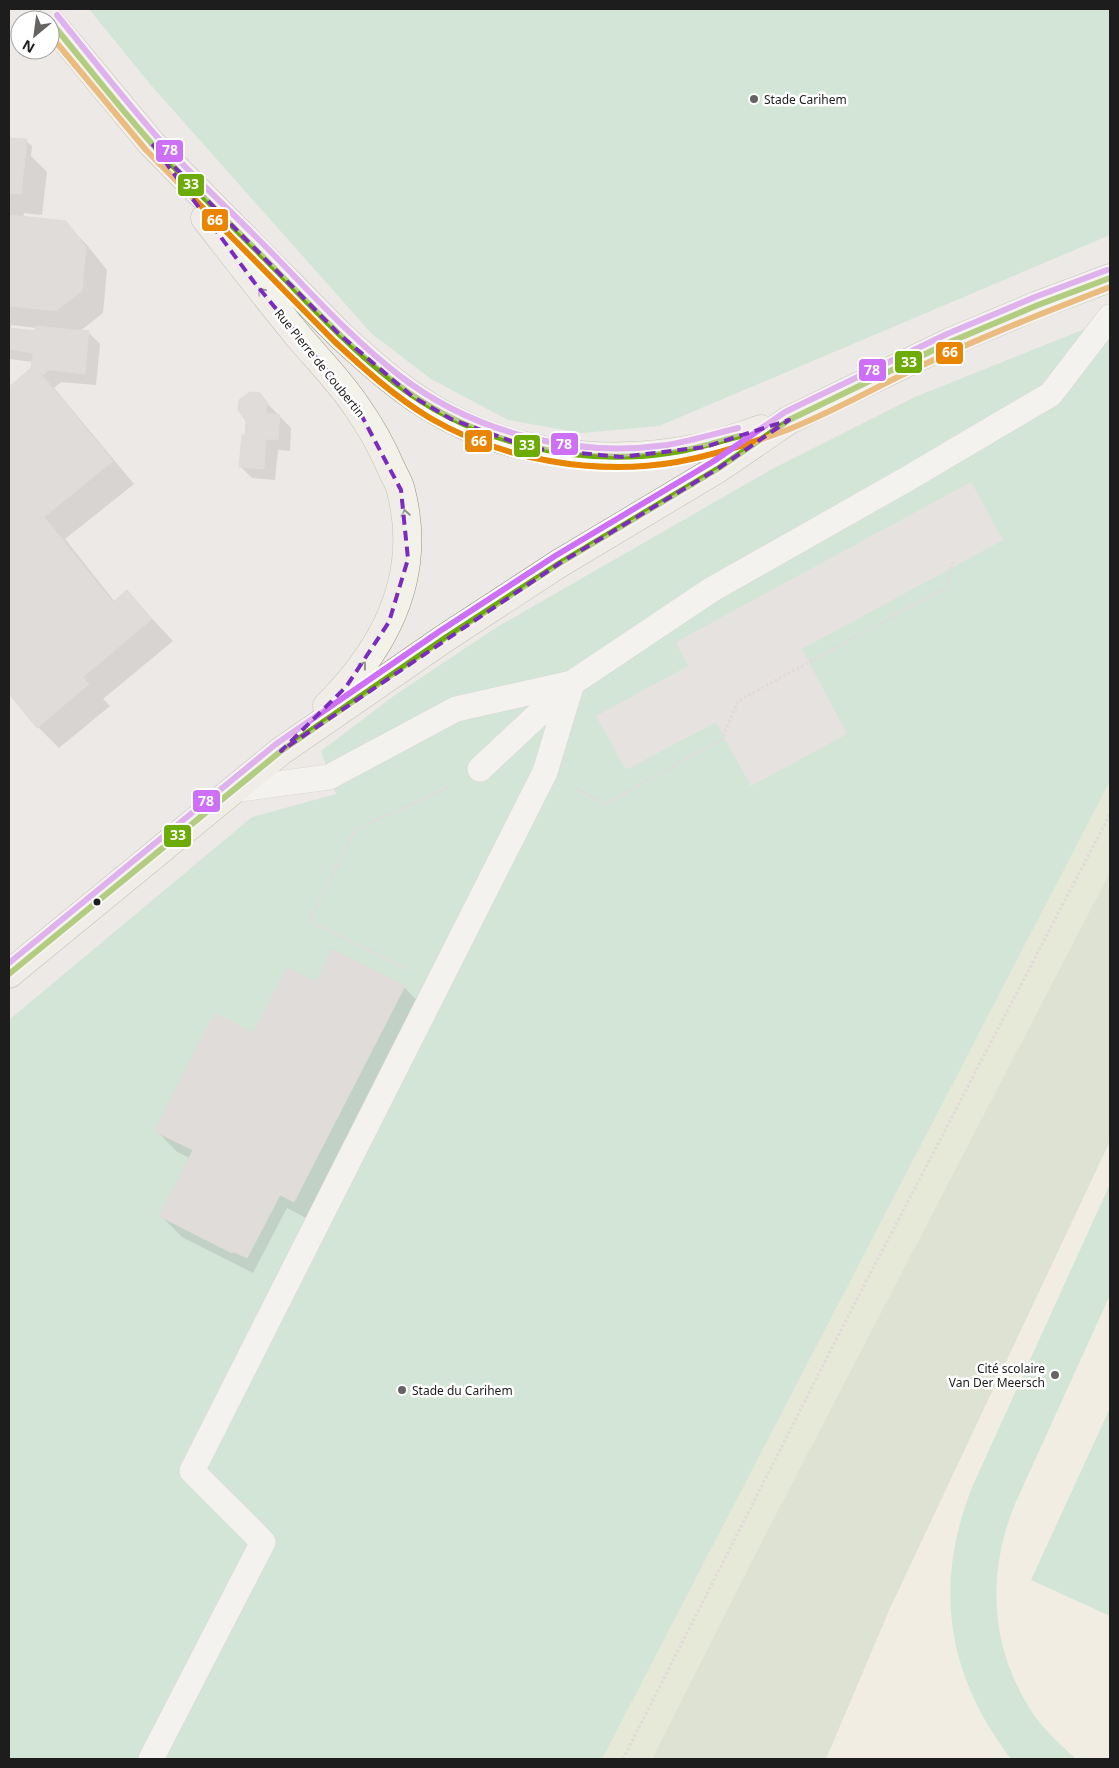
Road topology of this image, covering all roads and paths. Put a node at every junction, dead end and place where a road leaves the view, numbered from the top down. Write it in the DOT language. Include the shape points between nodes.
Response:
graph roads {
  1 [pos="60,32"];
  2 [pos="152,144"];
  3 [pos="1110,278"];
  4 [pos="1110,317"];
  5 [pos="789,420"];
  6 [pos="953,562"];
  7 [pos="572,683"];
  8 [pos="281,751"];
  9 [pos="480,769"];
  10 [pos="545,772"];
  11 [pos="233,790"];
  12 [pos="1110,814"];
  13 [pos="9,974"];
  14 [pos="437,985"];
  15 [pos="151,1759"];
  16 [pos="623,1759"];
  1 -- 2 [label="street, Rue Pierre de Coubertin"];
  2 -- 5 [label="street, Rue Pierre de Coubertin" via="340,335 412,396 466,426 530,448 621,458 705,447"];
  8 -- 2 [label="street, Rue Pierre de Coubertin, one-way" via="346,687 389,622 408,559 408,530 401,490 384,451 357,407 254,282"];
  3 -- 5 [label="street" via="950,342"];
  4 -- 7 [label="lane" via="1051,394 711,590"];
  5 -- 8 [label="street" via="719,468 444,638"];
  6 -- 10 [label="path" via="947,587 738,701 722,739 605,804"];
  7 -- 9 [label="lane"];
  7 -- 10 [label="lane"];
  7 -- 11 [label="lane" via="456,709 329,777"];
  8 -- 11 [label="street"];
  9 -- 14 [label="path" via="460,783 355,830 310,921"];
  10 -- 14 [label="lane"];
  11 -- 13 [label="street"];
  12 -- 16 [label="path" via="844,1324"];
  14 -- 15 [label="lane" via="192,1471 264,1542"];
}
